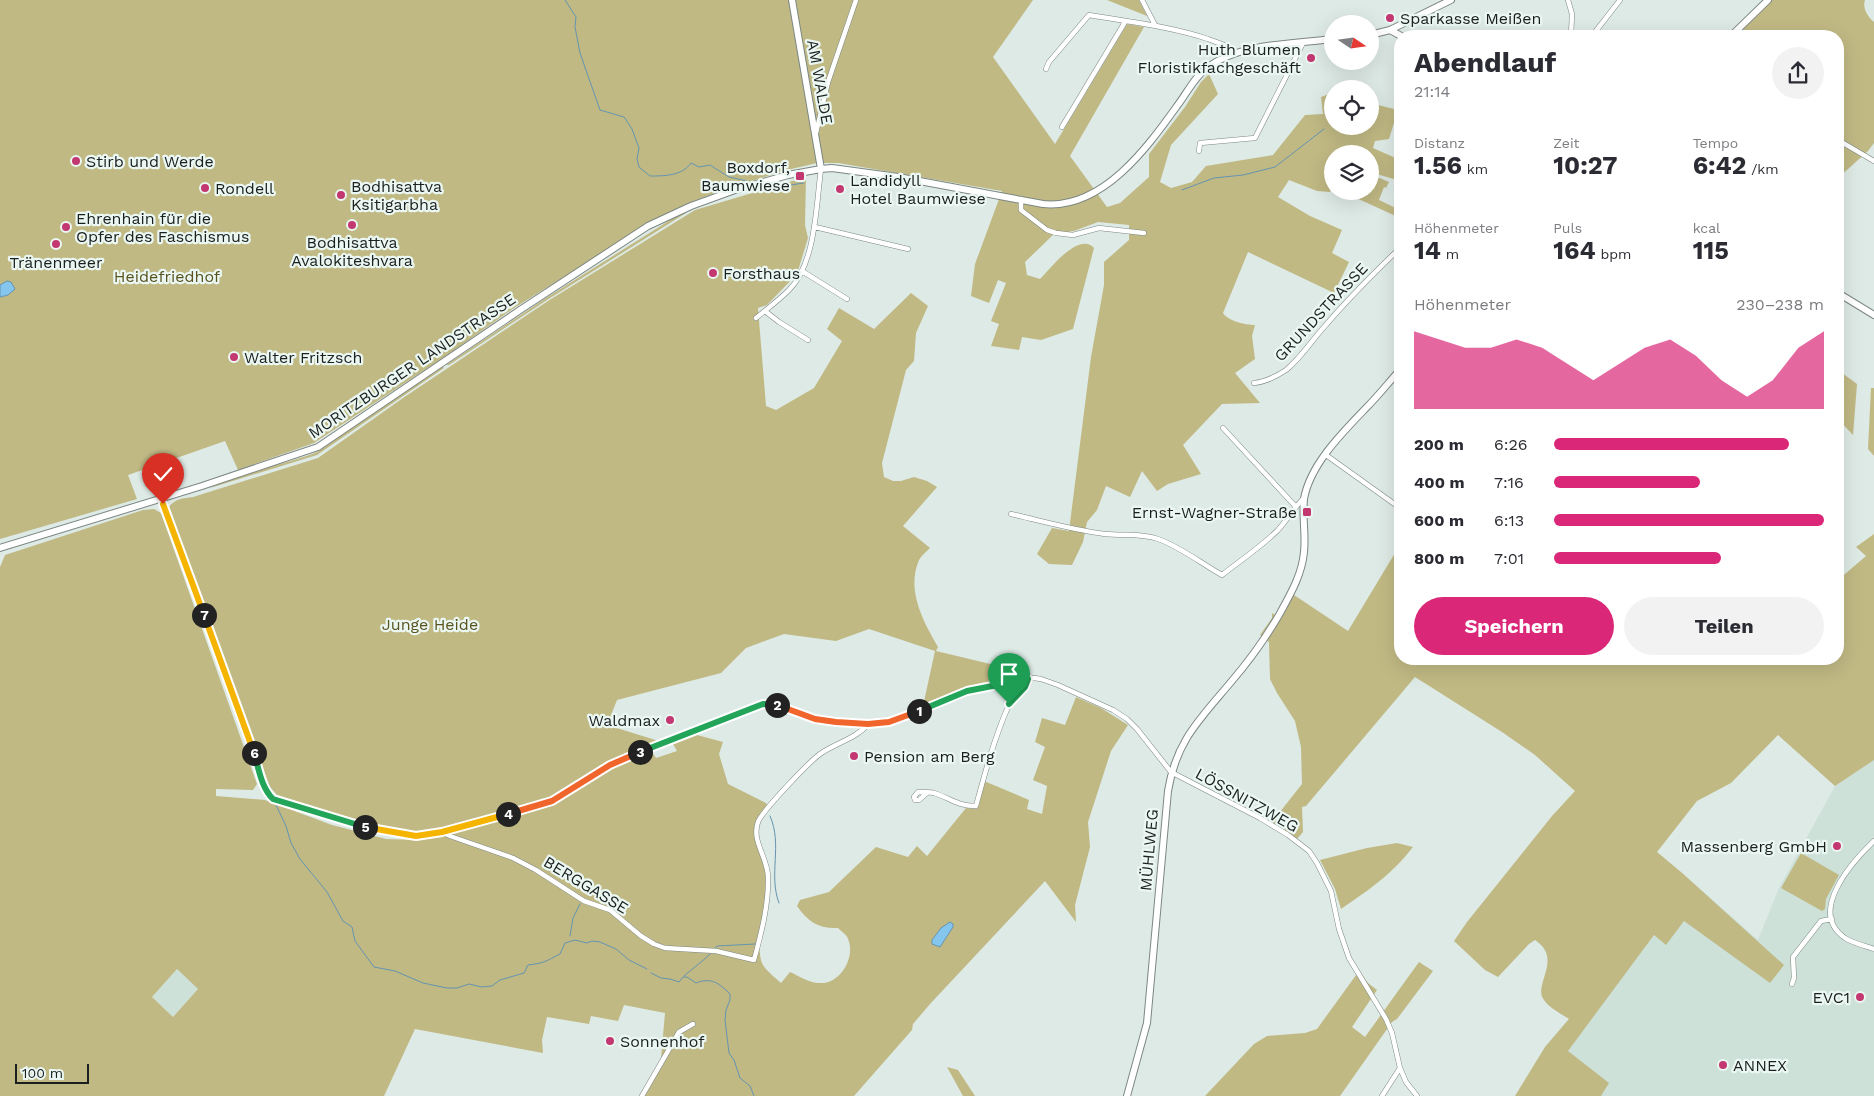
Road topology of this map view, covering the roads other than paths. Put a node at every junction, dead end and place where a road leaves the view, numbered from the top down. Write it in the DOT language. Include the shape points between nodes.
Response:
graph roads {
  1 [pos="792,0"];
  2 [pos="856,0"];
  3 [pos="1142,0"];
  4 [pos="1451,0"];
  5 [pos="1568,0"];
  6 [pos="1620,0"];
  7 [pos="1768,0"];
  8 [pos="1125,22"];
  9 [pos="1155,25"];
  10 [pos="1390,30"];
  11 [pos="1571,30"];
  12 [pos="1597,30"];
  13 [pos="1737,30"];
  14 [pos="1394,32"];
  15 [pos="1379,33"];
  16 [pos="1324,40"];
  17 [pos="1303,42"];
  18 [pos="1236,52"];
  19 [pos="1046,69"];
  20 [pos="1062,127"];
  21 [pos="816,133"];
  22 [pos="1844,144"];
  23 [pos="1199,151"];
  24 [pos="1874,161"];
  25 [pos="821,169"];
  26 [pos="1021,199"];
  27 [pos="815,227"];
  28 [pos="1144,232"];
  29 [pos="908,249"];
  30 [pos="1394,254"];
  31 [pos="802,271"];
  32 [pos="1844,297"];
  33 [pos="847,299"];
  34 [pos="765,311"];
  35 [pos="1874,315"];
  36 [pos="756,318"];
  37 [pos="808,340"];
  38 [pos="1394,377"];
  39 [pos="1254,383"];
  40 [pos="1223,428"];
  41 [pos="1326,455"];
  42 [pos="161,498"];
  43 [pos="1304,498"];
  44 [pos="1394,504"];
  45 [pos="1296,507"];
  46 [pos="1011,514"];
  47 [pos="0,548"];
  48 [pos="1002,664"];
  49 [pos="1028,679"];
  50 [pos="868,724"];
  51 [pos="1171,772"];
  52 [pos="927,792"];
  53 [pos="442,832"];
  54 [pos="1874,841"];
  55 [pos="1832,919"];
  56 [pos="1874,949"];
  57 [pos="1792,984"];
  58 [pos="693,1024"];
  59 [pos="1400,1068"];
  60 [pos="642,1096"];
  61 [pos="1127,1096"];
  62 [pos="1382,1096"];
  63 [pos="1417,1096"];
  1 -- 21 [label="main road, AM WALDE"];
  2 -- 21 [label="street" via="828,82"];
  3 -- 9 [label="street"];
  4 -- 10 [label="main road"];
  5 -- 11 [label="street"];
  6 -- 12 [label="street"];
  7 -- 13 [label="main road"];
  8 -- 9 [label="street"];
  8 -- 19 [label="street" via="1089,15"];
  8 -- 20 [label="street"];
  9 -- 18 [label="street" via="1189,32"];
  10 -- 14 [label="main road"];
  10 -- 15 [label="main road"];
  16 -- 17 [label="main road, MORITZBURGER LANDSTRASSE"];
  17 -- 18 [label="main road, MORITZBURGER LANDSTRASSE"];
  17 -- 23 [label="street" via="1256,138 1200,143"];
  18 -- 26 [label="main road, MORITZBURGER LANDSTRASSE" via="1200,74 1141,154 1101,187 1079,200 1055,205"];
  21 -- 25 [label="main road, AM WALDE"];
  22 -- 24 [label="street"];
  25 -- 26 [label="main road, MORITZBURGER LANDSTRASSE" via="863,171"];
  25 -- 27 [label="street"];
  25 -- 42 [label="main road, MORITZBURGER LANDSTRASSE" via="735,190 648,226 318,447"];
  26 -- 28 [label="street" via="1021,210 1056,233 1073,234 1099,228"];
  27 -- 29 [label="street"];
  27 -- 31 [label="street"];
  30 -- 39 [label="street, GRUNDSTRASSE" via="1294,363 1274,376"];
  31 -- 33 [label="street"];
  31 -- 34 [label="street" via="789,290"];
  32 -- 35 [label="main road"];
  34 -- 36 [label="street"];
  34 -- 37 [label="street"];
  38 -- 41 [label="main road"];
  40 -- 45 [label="street"];
  41 -- 43 [label="main road"];
  41 -- 44 [label="street"];
  42 -- 47 [label="main road, MORITZBURGER LANDSTRASSE"];
  42 -- 53 [label="street" via="267,793 273,799 374,830 416,836"];
  43 -- 45 [label="street"];
  43 -- 51 [label="main road, MÜHLWEG" via="1304,553 1292,590 1249,661 1190,731"];
  45 -- 46 [label="street" via="1266,541 1222,575 1161,539 1066,528"];
  48 -- 49 [label="street, LÖSSNITZWEG" via="1026,673"];
  49 -- 50 [label="street" via="967,691 889,722"];
  49 -- 51 [label="street, LÖSSNITZWEG" via="1041,679 1058,685 1126,719"];
  49 -- 52 [label="street" via="1009,704 990,754 976,806 964,806"];
  50 -- 53 [label="street" via="815,719 782,706 763,704 631,755 552,801"];
  50 -- 53 [label="street, BERGGASSE" via="858,734 820,754 759,820 757,838 768,878 767,905 754,960 716,951 665,948 654,944 610,910 584,901 536,870 513,858"];
  51 -- 59 [label="street, LÖSSNITZWEG" via="1260,818 1309,851 1332,891 1339,929 1349,958 1392,1033"];
  51 -- 61 [label="main road, MÜHLWEG" via="1147,1023"];
  54 -- 55 [label="street" via="1846,872 1834,894"];
  55 -- 56 [label="street" via="1836,930 1844,937"];
  55 -- 57 [label="street" via="1821,921 1793,957"];
  58 -- 60 [label="street" via="679,1032"];
  59 -- 62 [label="street"];
  59 -- 63 [label="street, LÖSSNITZWEG"];
}
